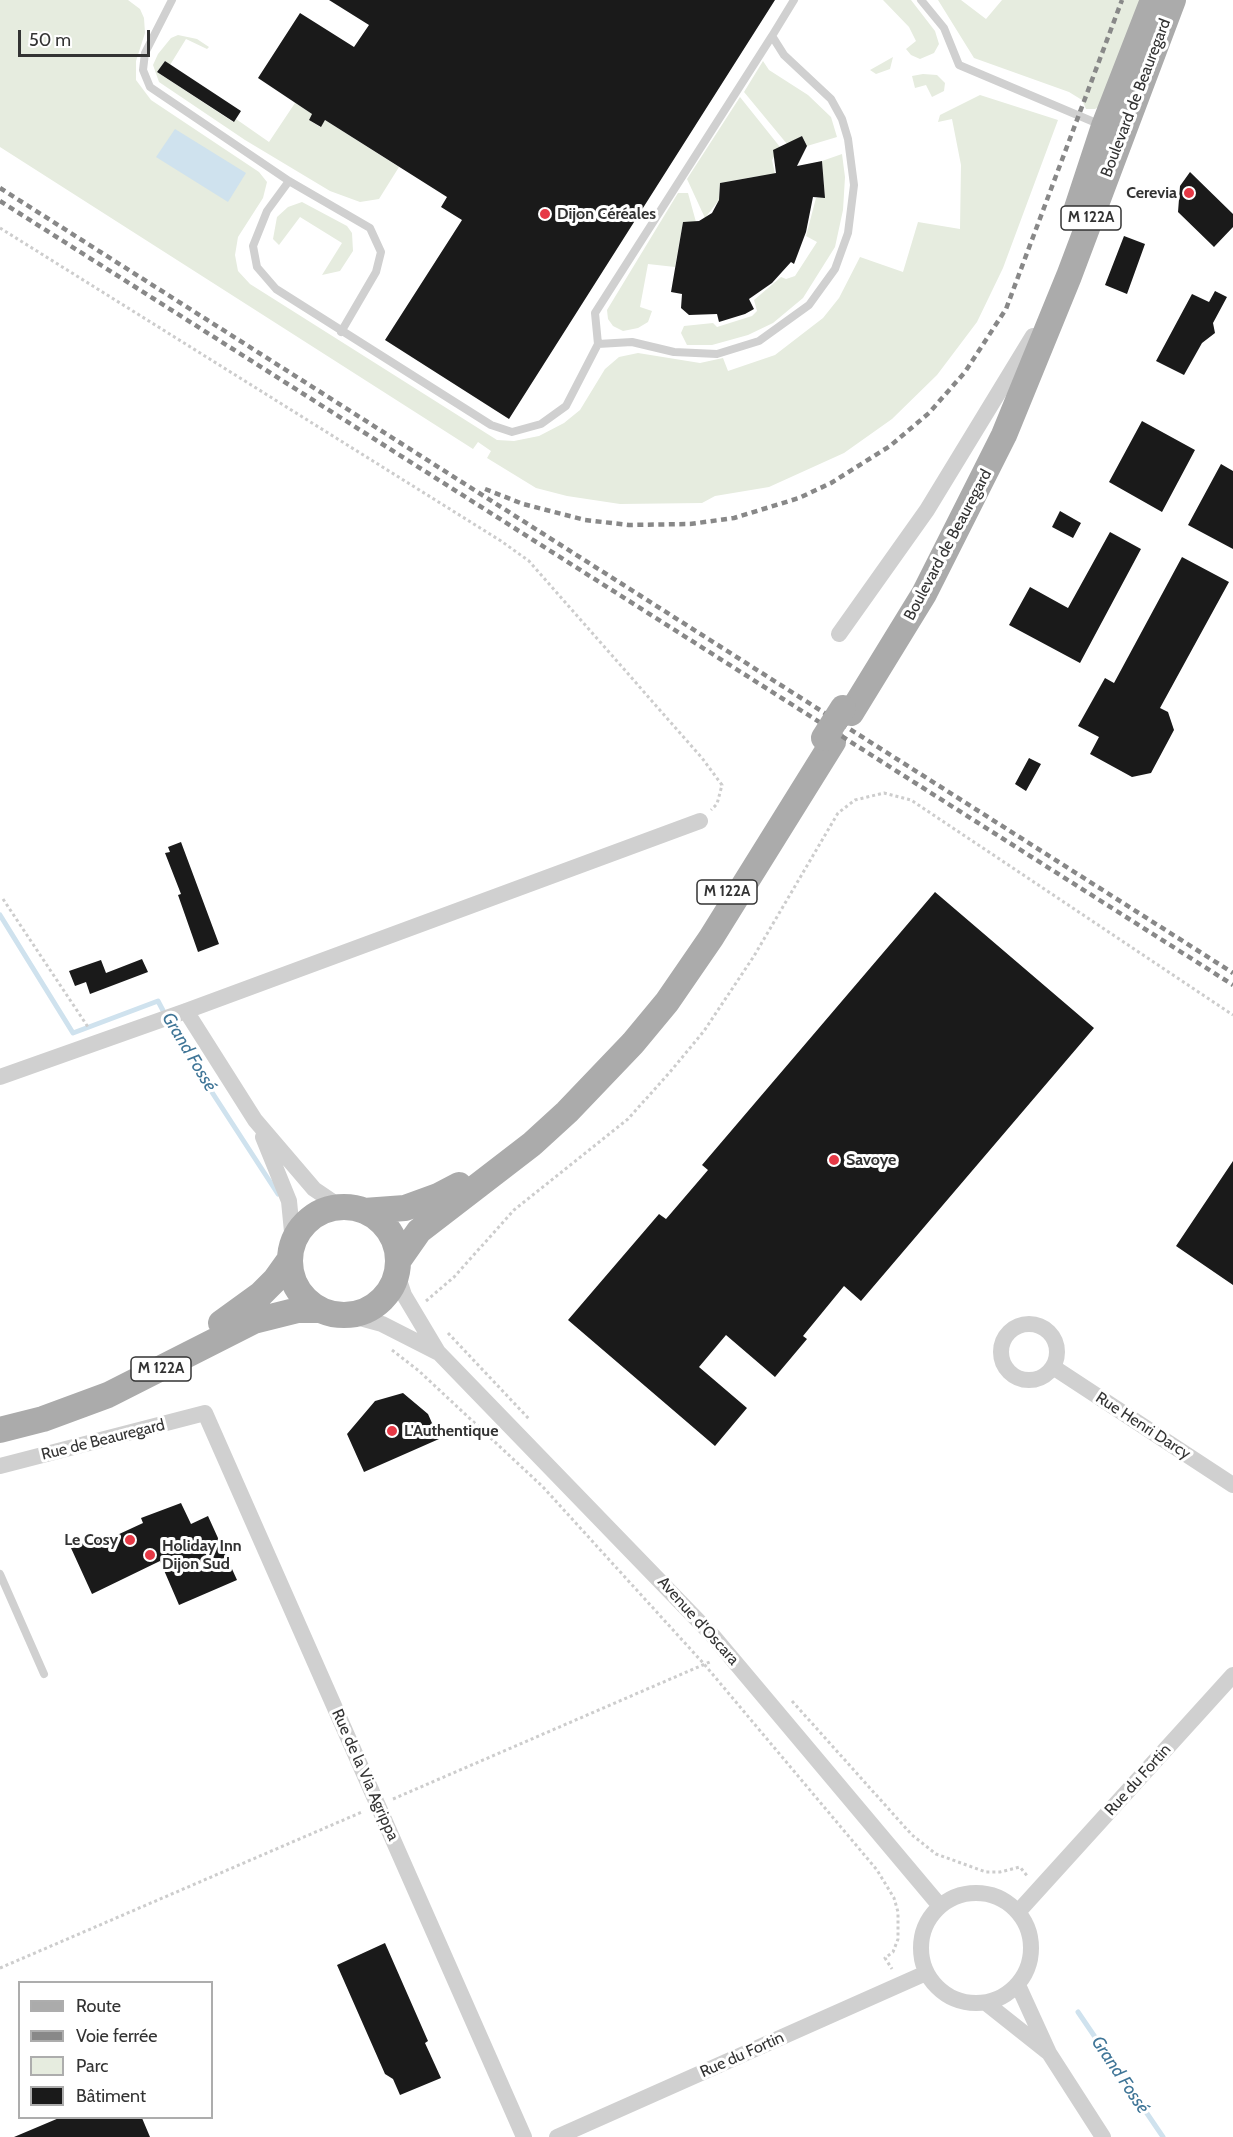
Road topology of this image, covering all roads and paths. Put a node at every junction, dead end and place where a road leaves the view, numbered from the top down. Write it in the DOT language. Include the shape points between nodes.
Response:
graph roads {
  1 [pos="172,0"];
  2 [pos="794,0"];
  3 [pos="921,0"];
  4 [pos="1153,0"];
  5 [pos="1173,0"];
  6 [pos="772,36"];
  7 [pos="1104,126"];
  8 [pos="289,181"];
  9 [pos="0,228"];
  10 [pos="341,332"];
  11 [pos="1033,336"];
  12 [pos="598,344"];
  13 [pos="839,634"];
  14 [pos="847,711"];
  15 [pos="700,820"];
  16 [pos="3,899"];
  17 [pos="186,1011"];
  18 [pos="1233,1015"];
  19 [pos="91,1031"];
  20 [pos="627,1042"];
  21 [pos="0,1077"];
  22 [pos="255,1120"];
  23 [pos="353,1209"];
  24 [pos="291,1250"];
  25 [pos="397,1268"];
  26 [pos="320,1310"];
  27 [pos="413,1311"];
  28 [pos="349,1315"];
  29 [pos="391,1329"];
  30 [pos="438,1352"];
  31 [pos="1053,1367"];
  32 [pos="205,1413"];
  33 [pos="0,1419"];
  34 [pos="0,1430"];
  35 [pos="0,1466"];
  36 [pos="1233,1485"];
  37 [pos="0,1574"];
  38 [pos="44,1674"];
  39 [pos="1233,1675"];
  40 [pos="940,1906"];
  41 [pos="1018,1912"];
  42 [pos="926,1973"];
  43 [pos="901,1984"];
  44 [pos="1018,1985"];
  45 [pos="986,2003"];
  46 [pos="1049,2053"];
  47 [pos="524,2137"];
  48 [pos="557,2137"];
  49 [pos="1103,2137"];
  1 -- 8 [label="lane" via="145,53 143,70 150,87"];
  2 -- 6 [label="lane"];
  3 -- 7 [label="lane" via="944,28 959,65"];
  4 -- 7 [label="main road, Boulevard de Beauregard / M 122A"];
  5 -- 14 [label="main road, Boulevard de Beauregard / M 122A" via="1004,435 924,594"];
  6 -- 12 [label="lane" via="595,314"];
  6 -- 12 [label="lane" via="784,55 831,99 848,139 854,185 848,233 834,268 809,305 759,341 717,354 674,352 632,342"];
  7 -- 11 [label="main road, Boulevard de Beauregard / M 122A"];
  8 -- 10 [label="lane" via="267,211 253,246 257,267 276,289"];
  8 -- 10 [label="lane" via="370,228 381,252 376,272"];
  9 -- 15 [label="path" via="529,561 722,785 717,804"];
  10 -- 12 [label="lane" via="491,425 512,432 541,424 566,406"];
  11 -- 13 [label="street" via="927,510"];
  11 -- 14 [label="main road, Boulevard de Beauregard / M 122A" via="1007,405 961,503"];
  14 -- 20 [label="main road, Boulevard de Beauregard / M 122A, bridge"];
  15 -- 17 [label="street"];
  16 -- 19 [label="path"];
  17 -- 21 [label="street"];
  17 -- 22 [label="street"];
  18 -- 27 [label="path" via="911,800 884,793 855,800 838,813 754,956 704,1031 670,1072 628,1119 514,1210 454,1277"];
  20 -- 23 [label="main road, M 122A" via="556,1107 460,1184 405,1208"];
  20 -- 25 [label="main road, M 122A" via="567,1112 532,1144 419,1231"];
  22 -- 23 [label="street" via="314,1189"];
  22 -- 24 [label="street" via="286,1191 292,1218"];
  23 -- 24 [label="main road" via="322,1211 310,1219"];
  23 -- 25 [label="main road" via="386,1226 393,1237"];
  24 -- 26 [label="main road" via="296,1287"];
  24 -- 33 [label="main road, M 122A" via="275,1280 261,1294 181,1346 86,1392"];
  25 -- 27 [label="street, Avenue d'Oscara"];
  25 -- 28 [label="main road" via="380,1301"];
  26 -- 28 [label="main road"];
  26 -- 34 [label="main road, M 122A" via="298,1310 254,1321 108,1395"];
  27 -- 30 [label="street, Avenue d'Oscara"];
  28 -- 29 [label="street, Avenue d'Oscara"];
  29 -- 30 [label="street, Avenue d'Oscara"];
  29 -- 43 [label="path" via="380,1340 419,1371 543,1487 704,1664 877,1870 898,1912 898,1939 893,1952 885,1958"];
  30 -- 40 [label="street, Avenue d'Oscara" via="713,1636"];
  31 -- 36 [label="street, Rue Henri Darcy"];
  32 -- 35 [label="street, Rue de Beauregard"];
  32 -- 47 [label="street, Rue de la Via Agrippa"];
  37 -- 38 [label="lane"];
  39 -- 41 [label="street, Rue du Fortin"];
  40 -- 41 [label="street" via="950,1898 983,1892 999,1897"];
  40 -- 42 [label="street" via="927,1921 921,1937"];
  41 -- 44 [label="street" via="1030,1934 1032,1952 1028,1970"];
  42 -- 43 [label="street, Rue du Fortin"];
  42 -- 45 [label="street" via="951,1997 968,2003"];
  43 -- 48 [label="street, Rue du Fortin"];
  44 -- 45 [label="street"];
  44 -- 46 [label="street"];
  45 -- 46 [label="street"];
  46 -- 49 [label="street"];
}
